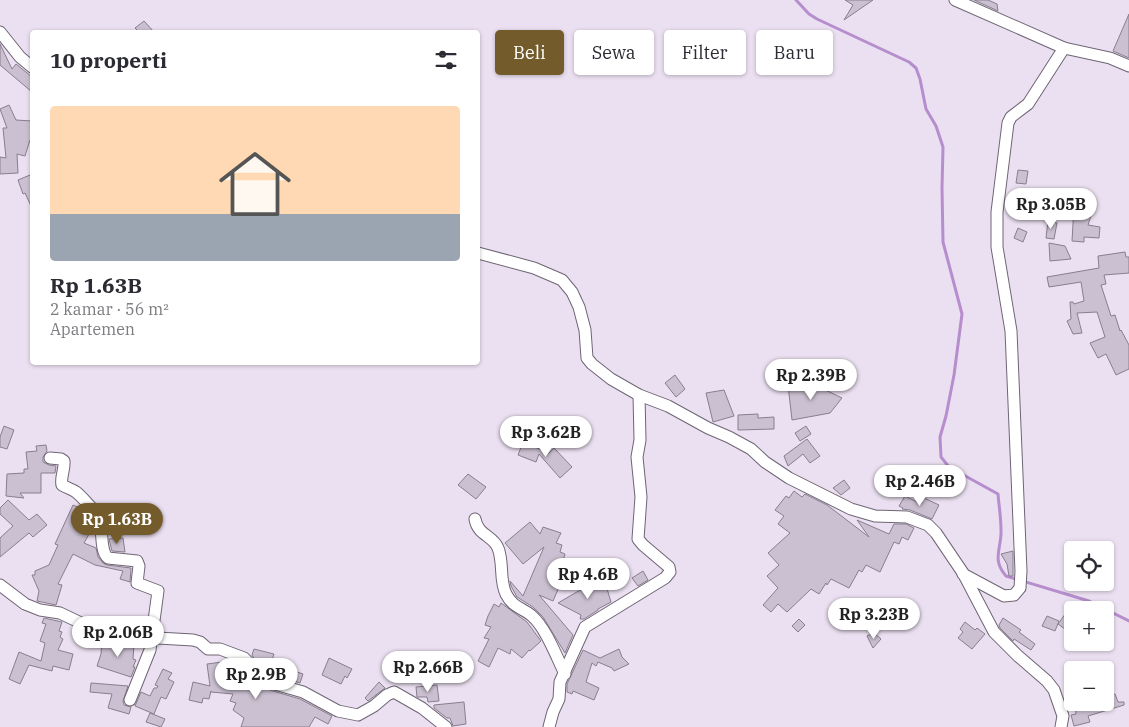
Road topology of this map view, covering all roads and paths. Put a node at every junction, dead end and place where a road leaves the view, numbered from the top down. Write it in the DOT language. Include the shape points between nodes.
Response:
graph roads {
  1 [pos="955,0"];
  2 [pos="0,32"];
  3 [pos="1064,48"];
  4 [pos="30,65"];
  5 [pos="1129,66"];
  6 [pos="480,254"];
  7 [pos="639,395"];
  8 [pos="50,458"];
  9 [pos="475,519"];
  10 [pos="963,573"];
  11 [pos="0,585"];
  12 [pos="152,638"];
  13 [pos="565,674"];
  14 [pos="130,700"];
  15 [pos="446,727"];
  16 [pos="549,727"];
  17 [pos="1060,727"];
  1 -- 3 [label="street"];
  2 -- 4 [label="street"];
  3 -- 5 [label="street" via="1110,58"];
  3 -- 10 [label="street" via="1028,104 1008,123 997,212 997,247 1011,332 1020,588 1014,595 1004,596"];
  6 -- 7 [label="street" via="534,268 562,280 579,307 589,362"];
  7 -- 10 [label="street" via="729,437 751,449 789,478 851,508 875,516 907,517 928,525"];
  7 -- 13 [label="street" via="637,457 642,497 638,539 666,563 670,572 586,627"];
  8 -- 12 [label="street" via="63,460 62,485 78,494 98,516 105,556 137,561 137,583 158,591"];
  9 -- 13 [label="street" via="478,529 498,547 506,594 533,617"];
  10 -- 17 [label="street" via="994,632 1054,690 1063,716"];
  11 -- 12 [label="street" via="25,604 56,612 102,633"];
  12 -- 14 [label="street"];
  12 -- 15 [label="street" via="193,640 208,649 232,653 246,660 260,678 303,692 338,711 358,715 389,693 397,693"];
  13 -- 16 [label="street"];
}
